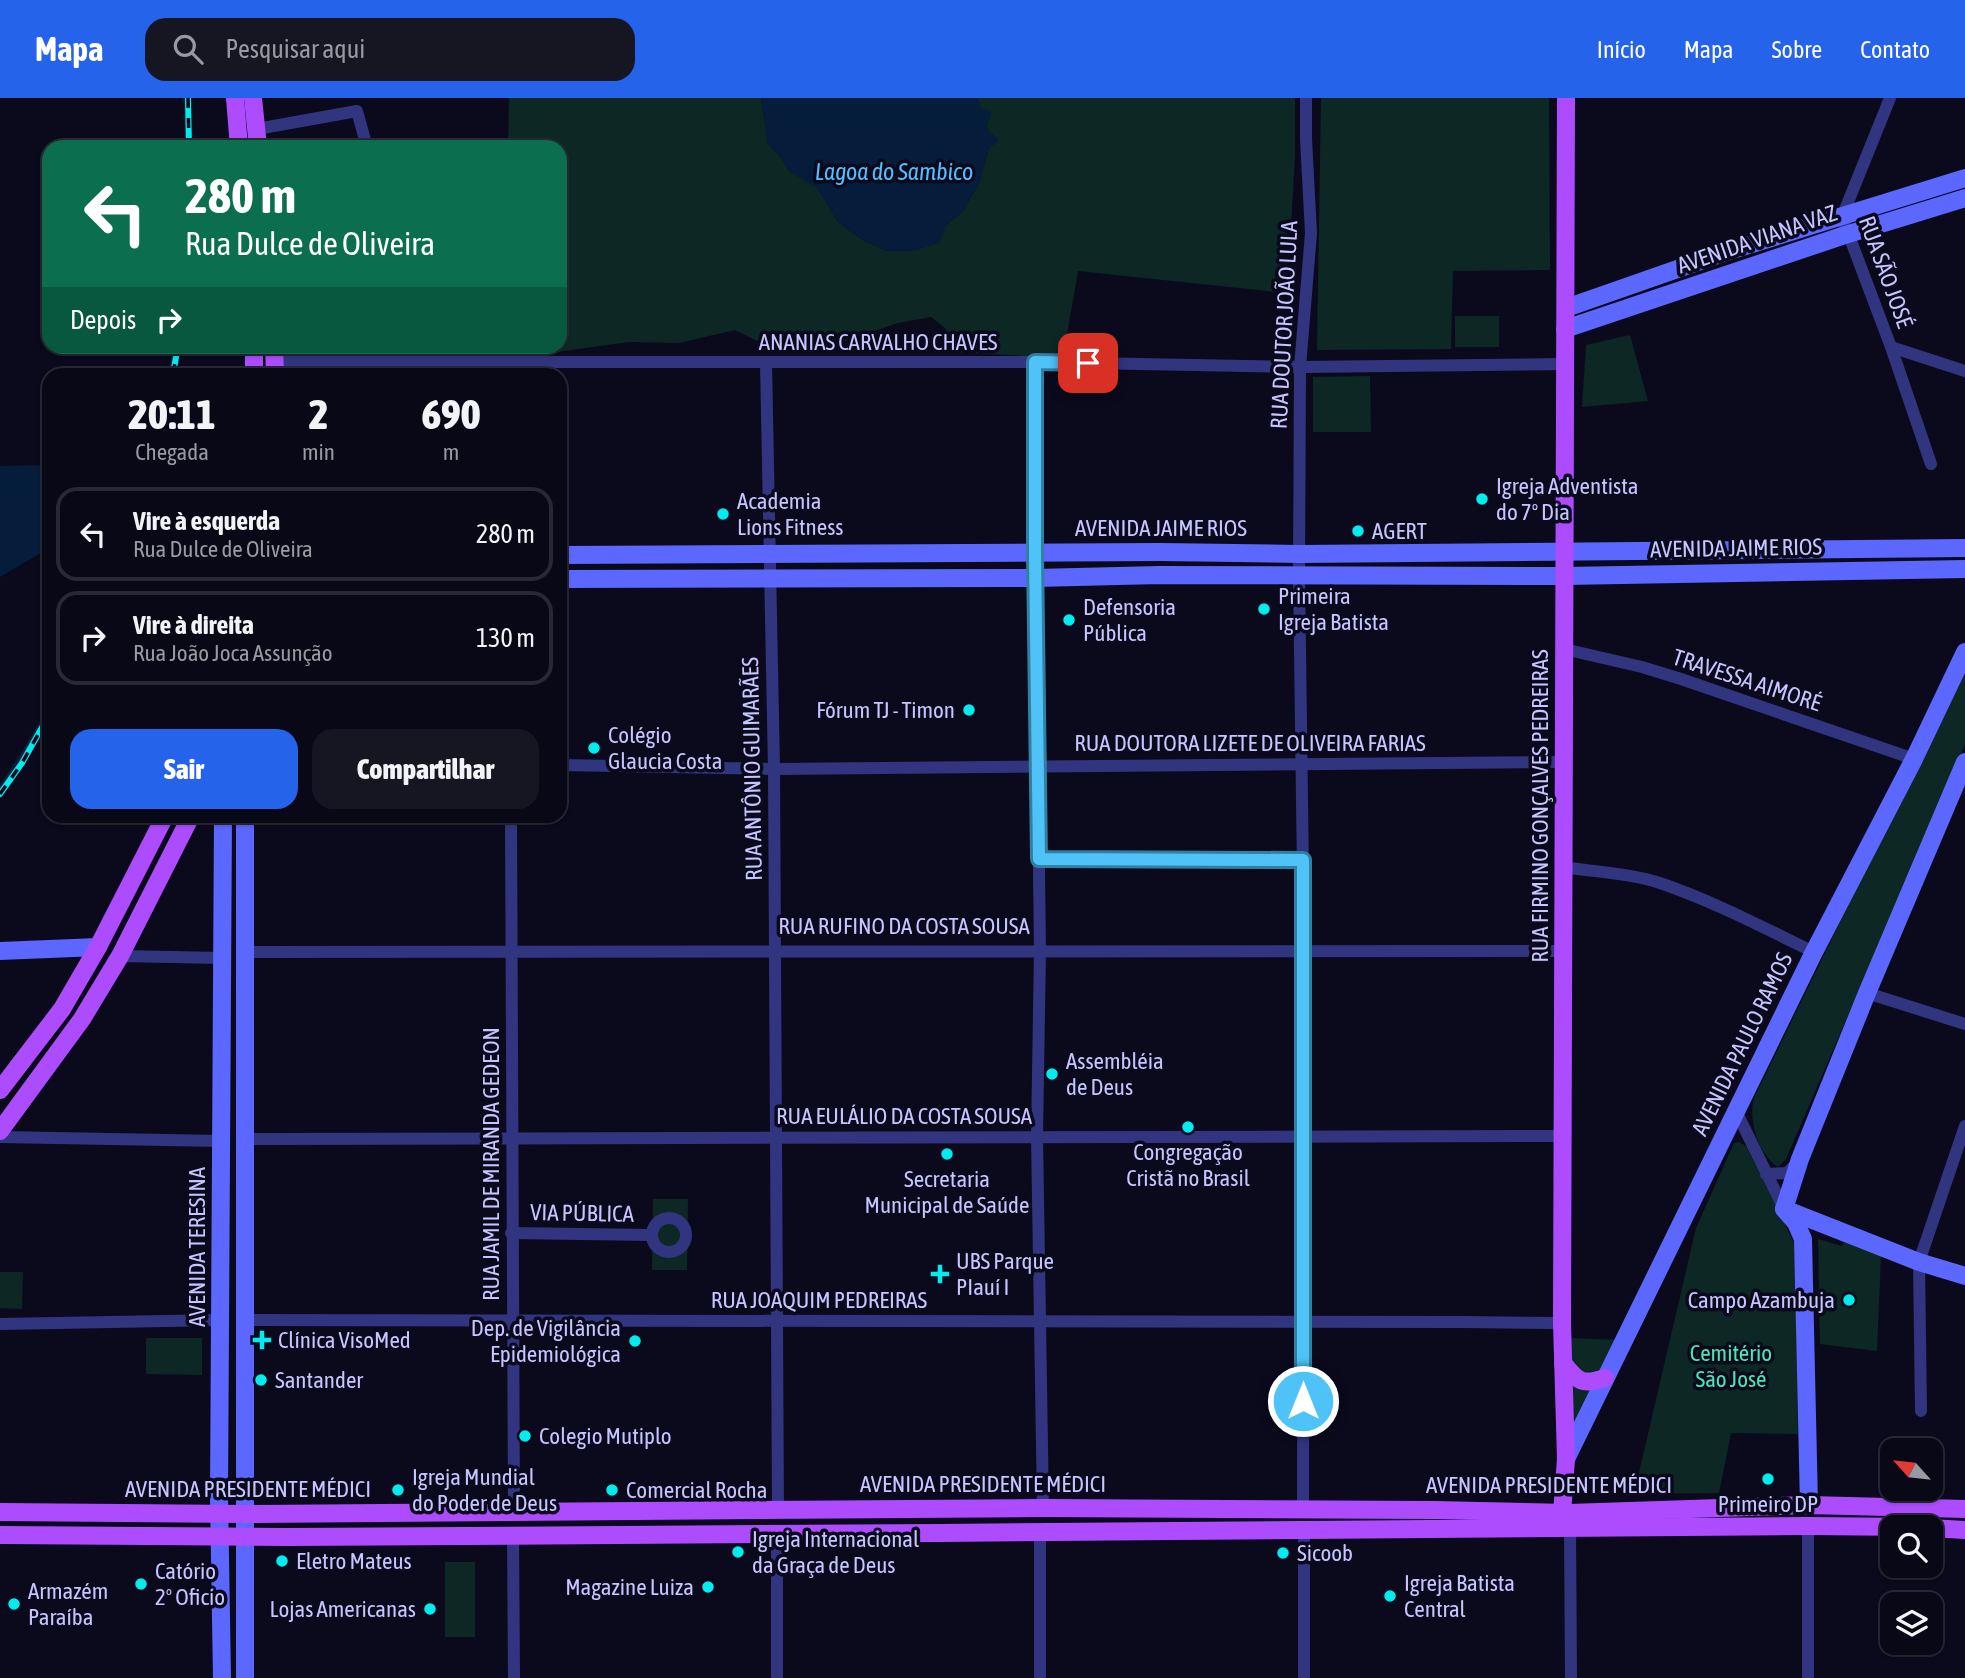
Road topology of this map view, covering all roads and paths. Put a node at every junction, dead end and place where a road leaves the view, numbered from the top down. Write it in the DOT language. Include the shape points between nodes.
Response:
graph roads {
  1 [pos="234,98"];
  2 [pos="253,98"];
  3 [pos="1306,98"];
  4 [pos="1566,98"];
  5 [pos="1890,98"];
  6 [pos="258,138"];
  7 [pos="238,140"];
  8 [pos="365,140"];
  9 [pos="1965,178"];
  10 [pos="1965,198"];
  11 [pos="1845,225"];
  12 [pos="1726,252"];
  13 [pos="1734,273"];
  14 [pos="1566,307"];
  15 [pos="1565,329"];
  16 [pos="1891,347"];
  17 [pos="275,361"];
  18 [pos="1035,362"];
  19 [pos="766,363"];
  20 [pos="1565,364"];
  21 [pos="1300,367"];
  22 [pos="512,368"];
  23 [pos="1965,371"];
  24 [pos="1931,464"];
  25 [pos="1848,548"];
  26 [pos="1965,548"];
  27 [pos="1704,549"];
  28 [pos="1565,550"];
  29 [pos="1430,551"];
  30 [pos="1160,552"];
  31 [pos="1035,553"];
  32 [pos="769,554"];
  33 [pos="1299,554"];
  34 [pos="567,555"];
  35 [pos="1965,569"];
  36 [pos="1848,571"];
  37 [pos="1704,573"];
  38 [pos="1160,575"];
  39 [pos="1429,575"];
  40 [pos="1299,576"];
  41 [pos="1565,576"];
  42 [pos="1035,578"];
  43 [pos="567,579"];
  44 [pos="770,579"];
  45 [pos="1564,649"];
  46 [pos="1965,652"];
  47 [pos="1914,759"];
  48 [pos="1563,762"];
  49 [pos="1965,762"];
  50 [pos="1301,763"];
  51 [pos="567,765"];
  52 [pos="1038,765"];
  53 [pos="774,769"];
  54 [pos="1959,790"];
  55 [pos="162,823"];
  56 [pos="188,823"];
  57 [pos="223,823"];
  58 [pos="245,823"];
  59 [pos="511,823"];
  60 [pos="1039,859"];
  61 [pos="1303,860"];
  62 [pos="1563,867"];
  63 [pos="139,870"];
  64 [pos="159,880"];
  65 [pos="99,947"];
  66 [pos="1040,950"];
  67 [pos="1304,950"];
  68 [pos="0,951"];
  69 [pos="775,951"];
  70 [pos="1564,951"];
  71 [pos="1814,952"];
  72 [pos="245,953"];
  73 [pos="511,953"];
  74 [pos="120,956"];
  75 [pos="222,958"];
  76 [pos="1867,993"];
  77 [pos="222,1022"];
  78 [pos="244,1022"];
  79 [pos="1965,1024"];
  80 [pos="0,1090"];
  81 [pos="1737,1113"];
  82 [pos="1965,1126"];
  83 [pos="0,1131"];
  84 [pos="1037,1136"];
  85 [pos="1563,1136"];
  86 [pos="0,1137"];
  87 [pos="511,1138"];
  88 [pos="776,1138"];
  89 [pos="1303,1138"];
  90 [pos="244,1139"];
  91 [pos="222,1141"];
  92 [pos="1800,1159"];
  93 [pos="1766,1174"];
  94 [pos="1784,1209"];
  95 [pos="221,1210"];
  96 [pos="244,1210"];
  97 [pos="511,1233"];
  98 [pos="652,1235"];
  99 [pos="1919,1262"];
  100 [pos="1965,1276"];
  101 [pos="221,1320"];
  102 [pos="244,1320"];
  103 [pos="1303,1320"];
  104 [pos="1040,1321"];
  105 [pos="513,1322"];
  106 [pos="777,1322"];
  107 [pos="1562,1323"];
  108 [pos="0,1325"];
  109 [pos="1563,1363"];
  110 [pos="1605,1378"];
  111 [pos="1921,1411"];
  112 [pos="1566,1459"];
  113 [pos="1809,1505"];
  114 [pos="1737,1506"];
  115 [pos="1915,1506"];
  116 [pos="937,1508"];
  117 [pos="1043,1508"];
  118 [pos="1303,1509"];
  119 [pos="1965,1509"];
  120 [pos="778,1510"];
  121 [pos="1434,1510"];
  122 [pos="0,1512"];
  123 [pos="514,1512"];
  124 [pos="388,1513"];
  125 [pos="220,1514"];
  126 [pos="244,1514"];
  127 [pos="1915,1515"];
  128 [pos="1566,1521"];
  129 [pos="1808,1526"];
  130 [pos="1737,1527"];
  131 [pos="1880,1527"];
  132 [pos="1434,1528"];
  133 [pos="1304,1529"];
  134 [pos="1943,1529"];
  135 [pos="1965,1530"];
  136 [pos="1040,1531"];
  137 [pos="513,1534"];
  138 [pos="777,1534"];
  139 [pos="938,1534"];
  140 [pos="0,1535"];
  141 [pos="387,1535"];
  142 [pos="244,1536"];
  143 [pos="220,1537"];
  144 [pos="222,1678"];
  145 [pos="245,1678"];
  146 [pos="514,1678"];
  147 [pos="777,1678"];
  148 [pos="1040,1678"];
  149 [pos="1304,1678"];
  150 [pos="1572,1678"];
  151 [pos="1808,1678"];
  1 -- 7 [label="main road"];
  2 -- 6 [label="main road"];
  3 -- 21 [label="street, RUA DOUTOR JOÃO LULA" via="1311,233"];
  4 -- 14 [label="main road, RUA FIRMINO GONÇALVES PEDREIRAS"];
  5 -- 11 [label="street, RUA SÃO JOSÉ"];
  6 -- 8 [label="street" via="357,111"];
  9 -- 11 [label="street, AVENIDA VIANA VAZ"];
  10 -- 11 [label="street, AVENIDA VIANA VAZ"];
  11 -- 12 [label="street, AVENIDA VIANA VAZ"];
  11 -- 13 [label="street, AVENIDA VIANA VAZ"];
  11 -- 16 [label="street, RUA SÃO JOSÉ"];
  12 -- 13 [label="street"];
  12 -- 14 [label="street, AVENIDA VIANA VAZ"];
  13 -- 15 [label="street, AVENIDA VIANA VAZ"];
  14 -- 15 [label="main road, RUA FIRMINO GONÇALVES PEDREIRAS"];
  15 -- 20 [label="main road, RUA FIRMINO GONÇALVES PEDREIRAS"];
  16 -- 23 [label="street"];
  16 -- 24 [label="street, RUA SÃO JOSÉ"];
  17 -- 22 [label="street, ANANIAS CARVALHO CHAVES"];
  18 -- 19 [label="street, ANANIAS CARVALHO CHAVES"];
  18 -- 21 [label="street, ANANIAS CARVALHO CHAVES"];
  18 -- 31 [label="street"];
  19 -- 22 [label="street, ANANIAS CARVALHO CHAVES"];
  19 -- 32 [label="street, RUA ANTÔNIO GUIMARÃES"];
  20 -- 21 [label="street, ANANIAS CARVALHO CHAVES"];
  20 -- 28 [label="main road, RUA FIRMINO GONÇALVES PEDREIRAS"];
  21 -- 33 [label="street, RUA DOUTOR JOÃO LULA"];
  25 -- 26 [label="street, AVENIDA JAIME RIOS"];
  25 -- 27 [label="street, AVENIDA JAIME RIOS"];
  25 -- 36 [label="street"];
  27 -- 28 [label="street, AVENIDA JAIME RIOS"];
  27 -- 37 [label="street"];
  28 -- 29 [label="street, AVENIDA JAIME RIOS"];
  28 -- 41 [label="main road, RUA FIRMINO GONÇALVES PEDREIRAS"];
  29 -- 33 [label="street, AVENIDA JAIME RIOS"];
  29 -- 39 [label="street"];
  30 -- 31 [label="street, AVENIDA JAIME RIOS"];
  30 -- 33 [label="street, AVENIDA JAIME RIOS"];
  30 -- 38 [label="street"];
  31 -- 32 [label="street, AVENIDA JAIME RIOS"];
  31 -- 42 [label="street"];
  32 -- 34 [label="street, AVENIDA JAIME RIOS"];
  32 -- 44 [label="street, RUA ANTÔNIO GUIMARÃES"];
  33 -- 40 [label="street"];
  35 -- 36 [label="street, AVENIDA JAIME RIOS"];
  36 -- 37 [label="street, AVENIDA JAIME RIOS"];
  37 -- 41 [label="street, AVENIDA JAIME RIOS"];
  38 -- 40 [label="street, AVENIDA JAIME RIOS"];
  38 -- 42 [label="street, AVENIDA JAIME RIOS"];
  39 -- 40 [label="street, AVENIDA JAIME RIOS"];
  39 -- 41 [label="street, AVENIDA JAIME RIOS"];
  40 -- 50 [label="street"];
  41 -- 45 [label="main road, RUA FIRMINO GONÇALVES PEDREIRAS"];
  42 -- 44 [label="street, AVENIDA JAIME RIOS"];
  42 -- 52 [label="street"];
  43 -- 44 [label="street, AVENIDA JAIME RIOS"];
  44 -- 53 [label="street, RUA ANTÔNIO GUIMARÃES"];
  45 -- 47 [label="street, TRAVESSA AIMORÉ" via="1642,667"];
  45 -- 48 [label="main road, RUA FIRMINO GONÇALVES PEDREIRAS"];
  46 -- 47 [label="street, AVENIDA PAULO RAMOS"];
  47 -- 71 [label="street, AVENIDA PAULO RAMOS"];
  48 -- 50 [label="street, RUA DOUTORA LIZETE DE OLIVEIRA FARIAS"];
  48 -- 62 [label="main road, RUA FIRMINO GONÇALVES PEDREIRAS"];
  49 -- 54 [label="street"];
  50 -- 52 [label="street, RUA DOUTORA LIZETE DE OLIVEIRA FARIAS"];
  50 -- 61 [label="street"];
  51 -- 53 [label="street, RUA DOUTORA LIZETE DE OLIVEIRA FARIAS"];
  52 -- 53 [label="street, RUA DOUTORA LIZETE DE OLIVEIRA FARIAS"];
  52 -- 60 [label="street"];
  53 -- 69 [label="street, RUA ANTÔNIO GUIMARÃES"];
  54 -- 76 [label="street"];
  55 -- 63 [label="main road"];
  56 -- 64 [label="main road"];
  57 -- 75 [label="street, AVENIDA TERESINA"];
  58 -- 72 [label="street, AVENIDA TERESINA"];
  59 -- 73 [label="street, RUA JAMIL DE MIRANDA GEDEON"];
  60 -- 61 [label="street"];
  60 -- 66 [label="street"];
  61 -- 67 [label="street"];
  62 -- 70 [label="main road, RUA FIRMINO GONÇALVES PEDREIRAS"];
  62 -- 71 [label="street" via="1661,883"];
  63 -- 64 [label="main road"];
  63 -- 65 [label="main road"];
  64 -- 74 [label="main road"];
  65 -- 68 [label="street"];
  65 -- 80 [label="main road" via="61,1009"];
  66 -- 67 [label="street, RUA RUFINO DA COSTA SOUSA"];
  66 -- 69 [label="street, RUA RUFINO DA COSTA SOUSA"];
  66 -- 84 [label="street"];
  67 -- 70 [label="street, RUA RUFINO DA COSTA SOUSA"];
  67 -- 89 [label="street"];
  69 -- 73 [label="street, RUA RUFINO DA COSTA SOUSA"];
  69 -- 88 [label="street, RUA ANTÔNIO GUIMARÃES"];
  70 -- 85 [label="main road, RUA FIRMINO GONÇALVES PEDREIRAS"];
  71 -- 81 [label="street, AVENIDA PAULO RAMOS"];
  72 -- 73 [label="street, RUA RUFINO DA COSTA SOUSA"];
  72 -- 78 [label="street, AVENIDA TERESINA"];
  73 -- 87 [label="street, RUA JAMIL DE MIRANDA GEDEON"];
  74 -- 75 [label="street"];
  74 -- 83 [label="main road" via="82,1019"];
  75 -- 77 [label="street, AVENIDA TERESINA"];
  76 -- 79 [label="street"];
  76 -- 92 [label="street"];
  77 -- 78 [label="street"];
  77 -- 91 [label="street, AVENIDA TERESINA"];
  78 -- 90 [label="street, AVENIDA TERESINA"];
  81 -- 93 [label="street"];
  81 -- 110 [label="street, AVENIDA PAULO RAMOS"];
  82 -- 99 [label="street"];
  84 -- 88 [label="street, RUA EULÁLIO DA COSTA SOUSA"];
  84 -- 89 [label="street, RUA EULÁLIO DA COSTA SOUSA"];
  84 -- 104 [label="street"];
  85 -- 89 [label="street, RUA EULÁLIO DA COSTA SOUSA"];
  85 -- 107 [label="main road, RUA FIRMINO GONÇALVES PEDREIRAS"];
  86 -- 91 [label="street"];
  87 -- 88 [label="street, RUA EULÁLIO DA COSTA SOUSA"];
  87 -- 90 [label="street, RUA EULÁLIO DA COSTA SOUSA"];
  87 -- 97 [label="street, RUA JAMIL DE MIRANDA GEDEON"];
  88 -- 106 [label="street, RUA ANTÔNIO GUIMARÃES"];
  89 -- 103 [label="street"];
  90 -- 96 [label="street, AVENIDA TERESINA"];
  91 -- 95 [label="street, AVENIDA TERESINA"];
  92 -- 93 [label="street" via="1787,1173"];
  92 -- 94 [label="street"];
  93 -- 94 [label="street"];
  94 -- 99 [label="street"];
  94 -- 113 [label="street" via="1803,1239"];
  95 -- 96 [label="street"];
  95 -- 101 [label="street, AVENIDA TERESINA"];
  96 -- 102 [label="street, AVENIDA TERESINA"];
  97 -- 98 [label="street, VIA PÚBLICA"];
  97 -- 105 [label="street, RUA JAMIL DE MIRANDA GEDEON"];
  99 -- 100 [label="street"];
  99 -- 111 [label="street"];
  101 -- 108 [label="street"];
  101 -- 125 [label="street, AVENIDA TERESINA"];
  102 -- 105 [label="street, RUA JOAQUIM PEDREIRAS"];
  102 -- 126 [label="street, AVENIDA TERESINA"];
  103 -- 104 [label="street, RUA JOAQUIM PEDREIRAS"];
  103 -- 107 [label="street, RUA JOAQUIM PEDREIRAS"];
  103 -- 118 [label="street"];
  104 -- 106 [label="street, RUA JOAQUIM PEDREIRAS"];
  104 -- 117 [label="street"];
  105 -- 106 [label="street, RUA JOAQUIM PEDREIRAS"];
  105 -- 123 [label="street, RUA JAMIL DE MIRANDA GEDEON"];
  106 -- 120 [label="street, RUA ANTÔNIO GUIMARÃES"];
  107 -- 109 [label="main road, RUA FIRMINO GONÇALVES PEDREIRAS"];
  109 -- 110 [label="main road" via="1580,1381"];
  109 -- 112 [label="main road, RUA FIRMINO GONÇALVES PEDREIRAS"];
  110 -- 112 [label="street, AVENIDA PAULO RAMOS"];
  112 -- 128 [label="main road, RUA FIRMINO GONÇALVES PEDREIRAS"];
  113 -- 114 [label="main road, AVENIDA PRESIDENTE MÉDICI"];
  113 -- 115 [label="main road, AVENIDA PRESIDENTE MÉDICI"];
  114 -- 128 [label="main road, AVENIDA PRESIDENTE MÉDICI"];
  114 -- 130 [label="main road"];
  115 -- 119 [label="main road, AVENIDA PRESIDENTE MÉDICI"];
  115 -- 127 [label="main road"];
  116 -- 117 [label="main road, AVENIDA PRESIDENTE MÉDICI"];
  116 -- 120 [label="main road, AVENIDA PRESIDENTE MÉDICI"];
  116 -- 139 [label="main road"];
  117 -- 118 [label="main road, AVENIDA PRESIDENTE MÉDICI"];
  118 -- 121 [label="main road, AVENIDA PRESIDENTE MÉDICI"];
  120 -- 123 [label="main road, AVENIDA PRESIDENTE MÉDICI"];
  121 -- 128 [label="main road, AVENIDA PRESIDENTE MÉDICI"];
  121 -- 132 [label="main road"];
  122 -- 125 [label="main road, AVENIDA PRESIDENTE MÉDICI"];
  123 -- 124 [label="main road, AVENIDA PRESIDENTE MÉDICI"];
  124 -- 126 [label="main road, AVENIDA PRESIDENTE MÉDICI"];
  124 -- 141 [label="main road"];
  125 -- 126 [label="main road, AVENIDA PRESIDENTE MÉDICI"];
  125 -- 143 [label="street, AVENIDA TERESINA"];
  126 -- 142 [label="street, AVENIDA TERESINA"];
  128 -- 130 [label="main road, AVENIDA PRESIDENTE MÉDICI"];
  128 -- 132 [label="main road, AVENIDA PRESIDENTE MÉDICI"];
  128 -- 150 [label="street, RUA FIRMINO GONÇALVES PEDREIRAS"];
  129 -- 130 [label="main road, AVENIDA PRESIDENTE MÉDICI"];
  129 -- 131 [label="main road, AVENIDA PRESIDENTE MÉDICI"];
  129 -- 151 [label="street"];
  132 -- 133 [label="main road, AVENIDA PRESIDENTE MÉDICI"];
  133 -- 136 [label="main road, AVENIDA PRESIDENTE MÉDICI"];
  133 -- 149 [label="street"];
  134 -- 135 [label="main road, AVENIDA PRESIDENTE MÉDICI"];
  136 -- 139 [label="main road, AVENIDA PRESIDENTE MÉDICI"];
  136 -- 148 [label="street"];
  137 -- 138 [label="main road, AVENIDA PRESIDENTE MÉDICI"];
  137 -- 141 [label="main road, AVENIDA PRESIDENTE MÉDICI"];
  137 -- 146 [label="street"];
  138 -- 139 [label="main road, AVENIDA PRESIDENTE MÉDICI"];
  138 -- 147 [label="street"];
  140 -- 143 [label="main road, AVENIDA PRESIDENTE MÉDICI"];
  141 -- 142 [label="main road, AVENIDA PRESIDENTE MÉDICI"];
  142 -- 143 [label="main road, AVENIDA PRESIDENTE MÉDICI"];
  142 -- 145 [label="street, AVENIDA TERESINA"];
  143 -- 144 [label="street, AVENIDA TERESINA"];
}
